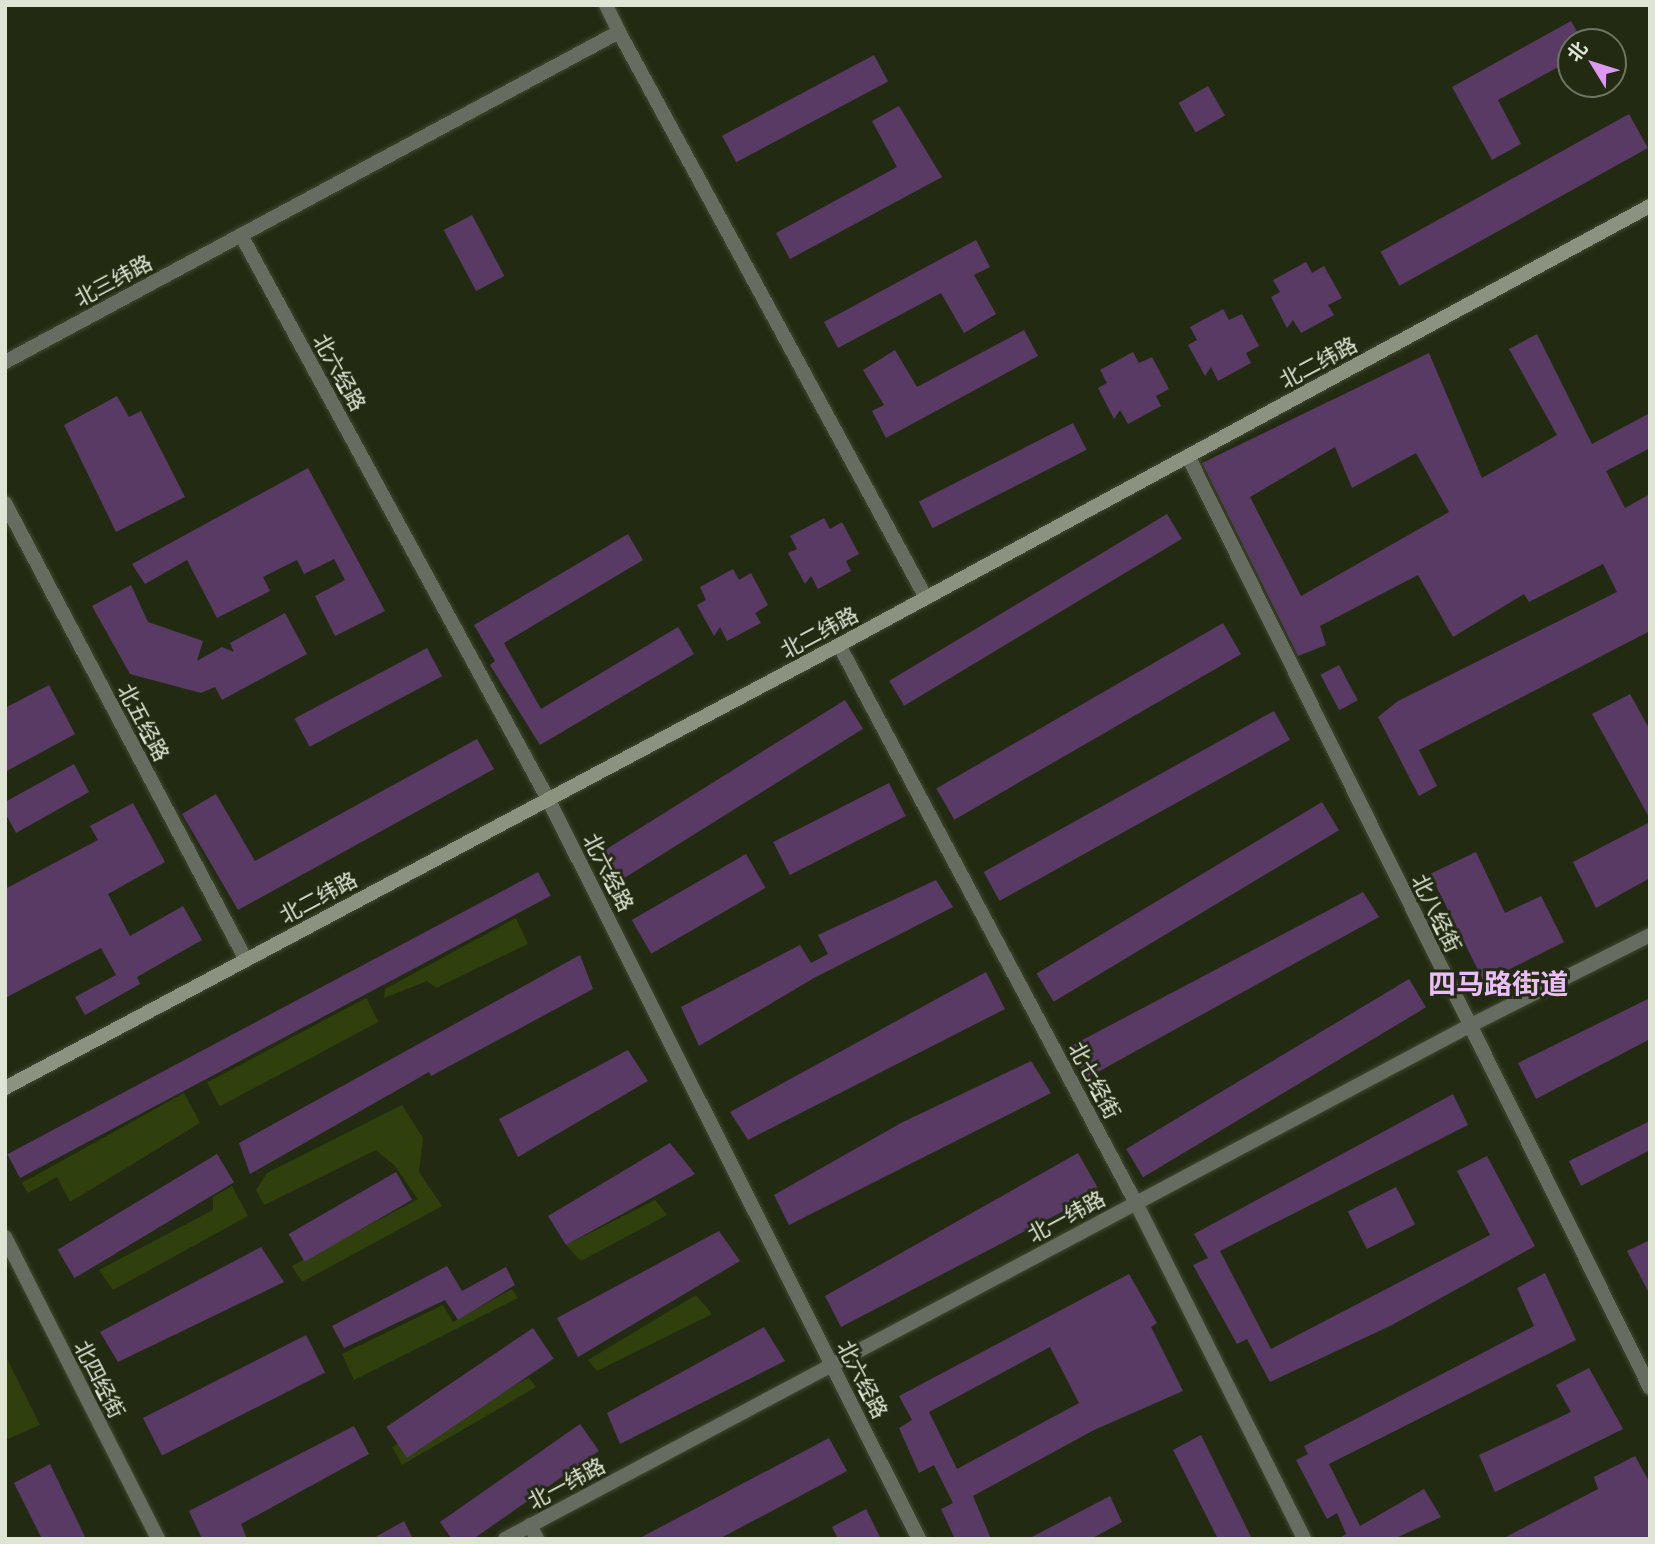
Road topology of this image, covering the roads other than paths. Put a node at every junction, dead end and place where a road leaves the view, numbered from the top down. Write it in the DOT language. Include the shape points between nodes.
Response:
graph roads {
  1 [pos="606,5"];
  2 [pos="620,32"];
  3 [pos="1650,206"];
  4 [pos="241,235"];
  5 [pos="5,362"];
  6 [pos="1188,456"];
  7 [pos="5,503"];
  8 [pos="926,598"];
  9 [pos="839,645"];
  10 [pos="548,799"];
  11 [pos="1650,935"];
  12 [pos="246,960"];
  13 [pos="1469,1026"];
  14 [pos="5,1088"];
  15 [pos="1136,1203"];
  16 [pos="5,1237"];
  17 [pos="832,1364"];
  18 [pos="1650,1388"];
  19 [pos="534,1532"];
  20 [pos="158,1539"];
  21 [pos="505,1539"];
  22 [pos="919,1539"];
  23 [pos="1304,1539"];
  1 -- 2 [label="street"];
  2 -- 4 [label="street, 北三纬路"];
  2 -- 8 [label="street"];
  3 -- 6 [label="street, 北二纬路"];
  4 -- 5 [label="street, 北三纬路"];
  4 -- 10 [label="street, 北六经路"];
  6 -- 8 [label="street, 北二纬路"];
  6 -- 13 [label="street, 北八经街"];
  7 -- 12 [label="street, 北五经路"];
  8 -- 9 [label="street, 北二纬路"];
  9 -- 10 [label="street, 北二纬路"];
  9 -- 15 [label="street, 北七经街"];
  10 -- 12 [label="street, 北二纬路"];
  10 -- 17 [label="street, 北六经路"];
  11 -- 13 [label="street, 北一纬路"];
  12 -- 14 [label="street, 北二纬路"];
  13 -- 15 [label="street, 北一纬路"];
  13 -- 18 [label="street, 北八经街"];
  15 -- 17 [label="street, 北一纬路"];
  15 -- 23 [label="street, 北七经街"];
  16 -- 20 [label="street, 北四经街"];
  17 -- 19 [label="street, 北一纬路"];
  17 -- 22 [label="street, 北六经路"];
  19 -- 21 [label="street, 北一纬路"];
}
